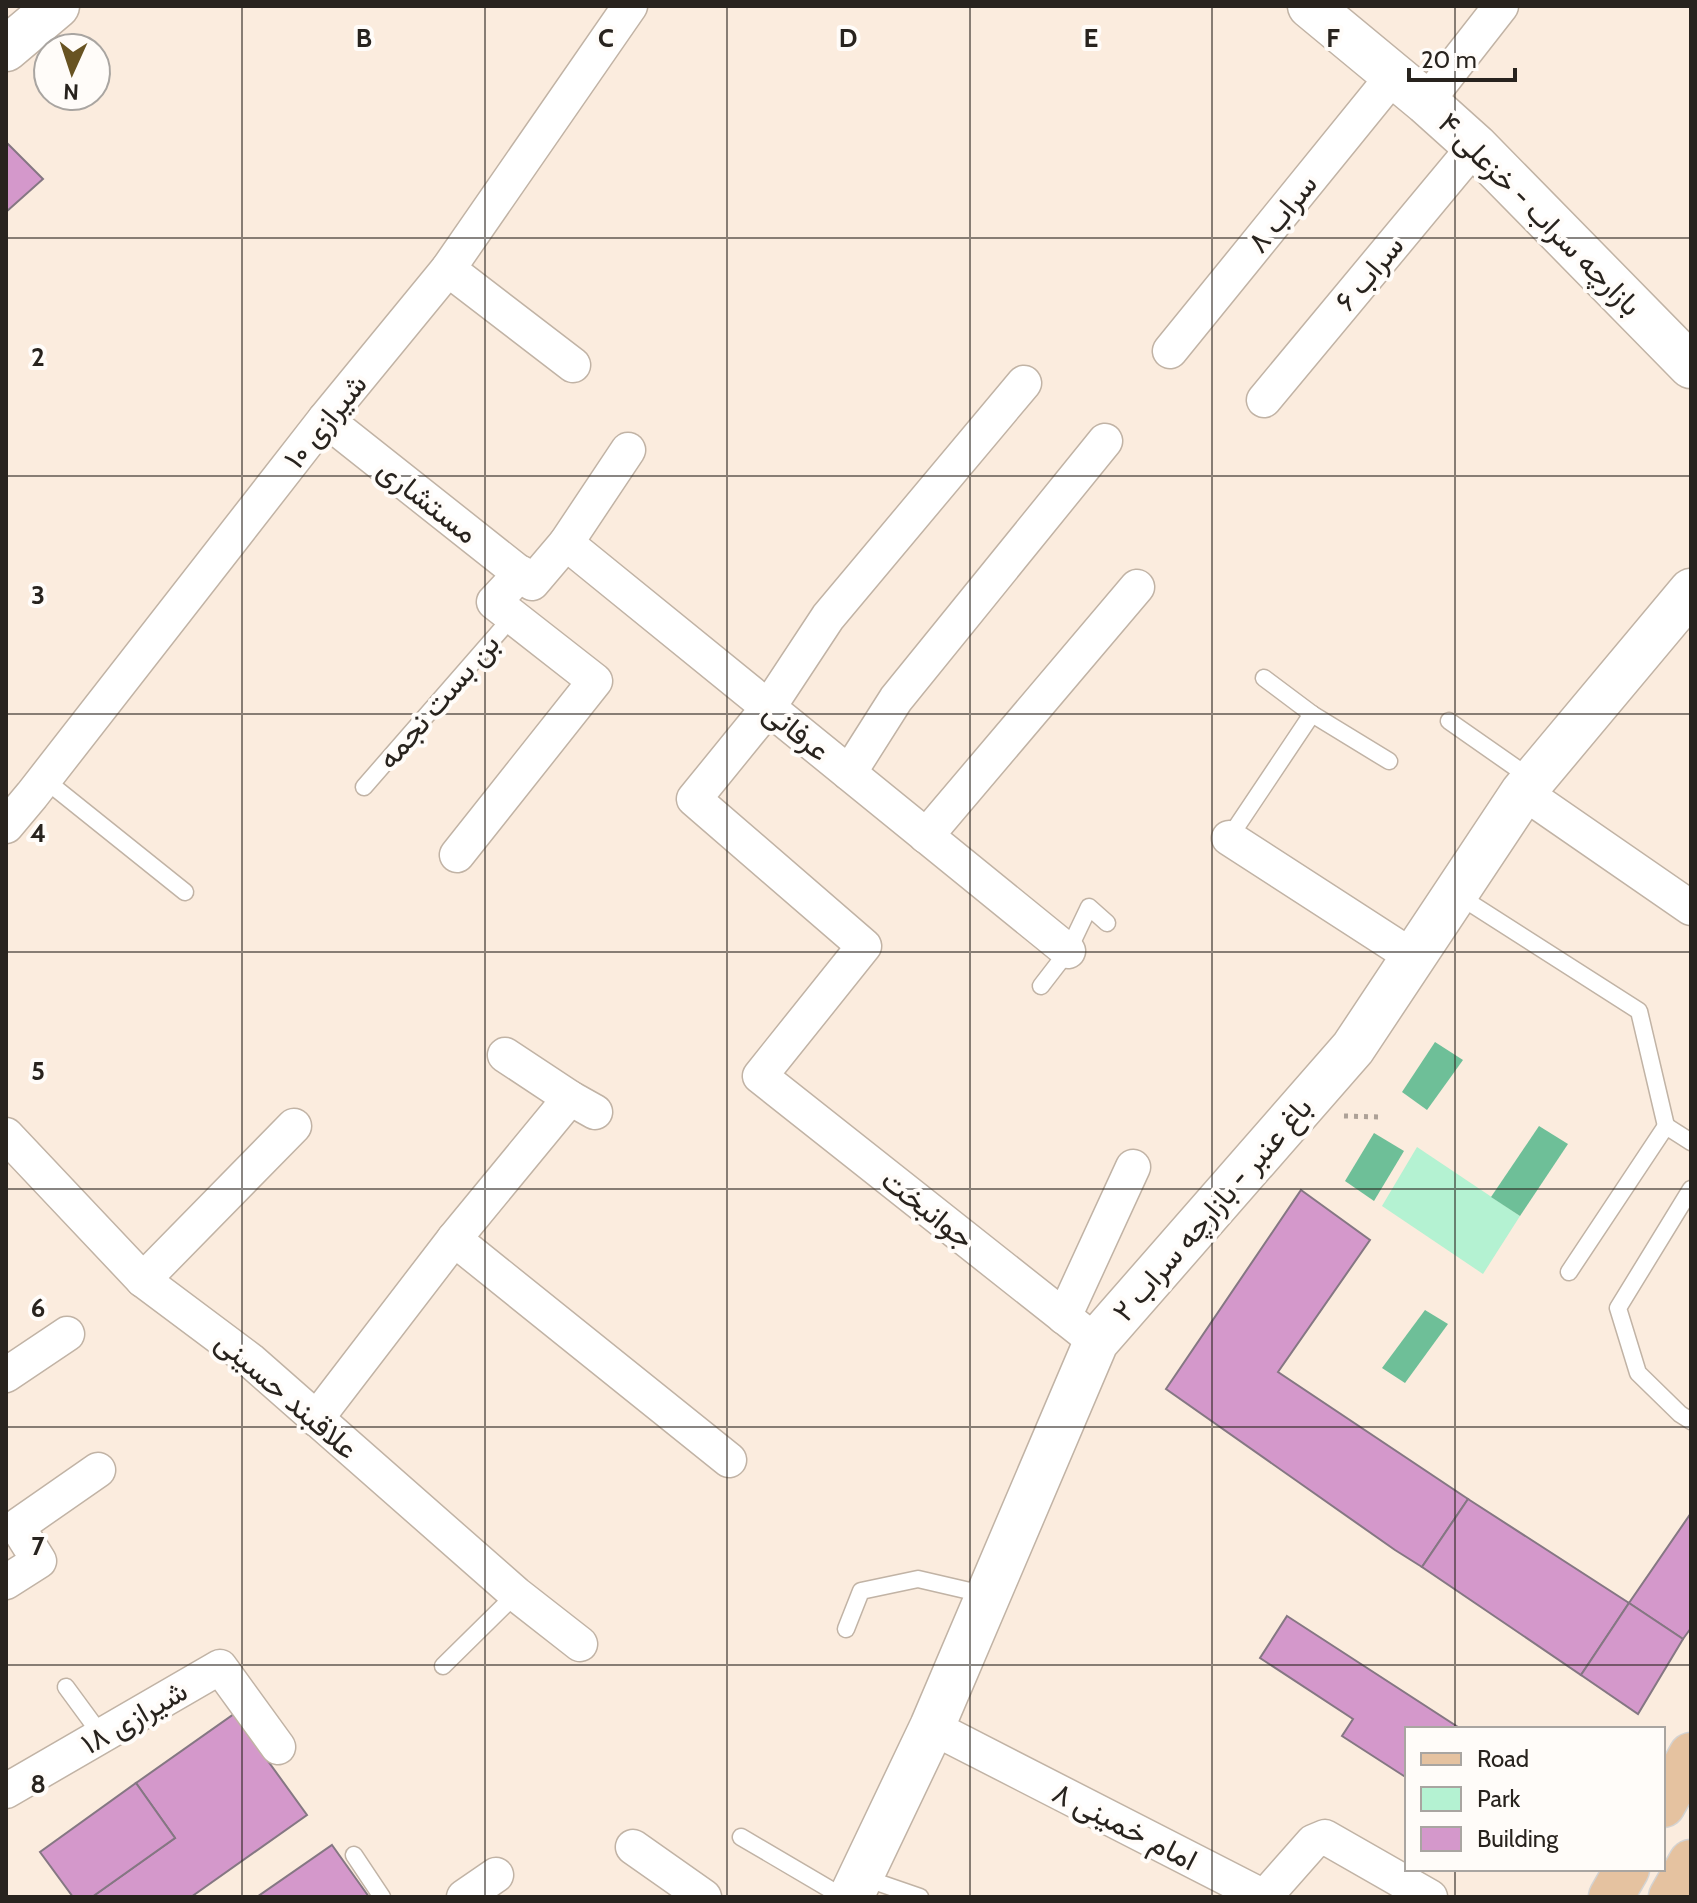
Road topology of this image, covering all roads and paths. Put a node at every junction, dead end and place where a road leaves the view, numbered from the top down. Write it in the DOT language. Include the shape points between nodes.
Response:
graph roads {
  1 [pos="57,6"];
  2 [pos="630,6"];
  3 [pos="1310,6"];
  4 [pos="1501,6"];
  5 [pos="6,49"];
  6 [pos="1410,88"];
  7 [pos="1475,146"];
  8 [pos="448,269"];
  9 [pos="1170,351"];
  10 [pos="573,365"];
  11 [pos="1691,366"];
  12 [pos="1024,383"];
  13 [pos="1264,400"];
  14 [pos="325,419"];
  15 [pos="1105,441"];
  16 [pos="628,450"];
  17 [pos="566,543"];
  18 [pos="526,578"];
  19 [pos="1137,587"];
  20 [pos="1691,591"];
  21 [pos="513,616"];
  22 [pos="1264,678"];
  23 [pos="768,708"];
  24 [pos="1312,714"];
  25 [pos="1449,721"];
  26 [pos="1389,761"];
  27 [pos="849,773"];
  28 [pos="44,779"];
  29 [pos="1528,786"];
  30 [pos="364,787"];
  31 [pos="6,826"];
  32 [pos="926,836"];
  33 [pos="1229,838"];
  34 [pos="457,855"];
  35 [pos="185,892"];
  36 [pos="1455,893"];
  37 [pos="1691,908"];
  38 [pos="1107,923"];
  39 [pos="1068,951"];
  40 [pos="1413,957"];
  41 [pos="1041,986"];
  42 [pos="505,1055"];
  43 [pos="294,1126"];
  44 [pos="1666,1126"];
  45 [pos="6,1135"];
  46 [pos="1691,1142"];
  47 [pos="1133,1167"];
  48 [pos="1691,1189"];
  49 [pos="454,1239"];
  50 [pos="1569,1272"];
  51 [pos="143,1280"];
  52 [pos="1080,1329"];
  53 [pos="67,1334"];
  54 [pos="6,1375"];
  55 [pos="316,1419"];
  56 [pos="1691,1421"];
  57 [pos="729,1460"];
  58 [pos="98,1470"];
  59 [pos="6,1582"];
  60 [pos="516,1594"];
  61 [pos="988,1596"];
  62 [pos="846,1629"];
  63 [pos="580,1644"];
  64 [pos="443,1666"];
  65 [pos="66,1687"];
  66 [pos="932,1727"];
  67 [pos="102,1736"];
  68 [pos="278,1747"];
  69 [pos="1691,1755"];
  70 [pos="6,1791"];
  71 [pos="1665,1801"];
  72 [pos="741,1837"];
  73 [pos="633,1847"];
  74 [pos="354,1855"];
  75 [pos="1691,1862"];
  76 [pos="1626,1871"];
  77 [pos="496,1875"];
  78 [pos="852,1890"];
  79 [pos="382,1897"];
  80 [pos="464,1897"];
  81 [pos="704,1897"];
  82 [pos="920,1897"];
  83 [pos="1430,1897"];
  84 [pos="1611,1897"];
  85 [pos="1671,1897"];
  1 -- 5 [label="street"];
  2 -- 8 [label="street, شیرازی ۱۰"];
  3 -- 6 [label="street, بازارچه سراب - خزعلی ۴"];
  4 -- 6 [label="street, سراب ۸"];
  6 -- 7 [label="street, بازارچه سراب - خزعلی ۴"];
  6 -- 9 [label="street, سراب ۸"];
  7 -- 11 [label="street, بازارچه سراب - خزعلی ۴"];
  7 -- 13 [label="street, سراب ۶"];
  8 -- 10 [label="street"];
  8 -- 14 [label="street, شیرازی ۱۰"];
  12 -- 23 [label="street" via="828,617"];
  14 -- 18 [label="street, مستشاری"];
  14 -- 28 [label="street, شیرازی ۱۰"];
  15 -- 27 [label="street" via="896,699"];
  16 -- 17 [label="street"];
  17 -- 18 [label="street"];
  17 -- 23 [label="street, عرفانی"];
  18 -- 21 [label="street" via="494,602"];
  19 -- 32 [label="street"];
  20 -- 29 [label="street, باغ عنبر - بازارچه سراب ۲"];
  21 -- 30 [label="lane, بن بست نجمه"];
  21 -- 34 [label="street" via="595,681"];
  22 -- 24 [label="lane"];
  23 -- 27 [label="street, عرفانی"];
  23 -- 52 [label="street, جوانبخت" via="694,799 864,946 760,1076"];
  24 -- 26 [label="lane"];
  24 -- 33 [label="lane"];
  25 -- 29 [label="lane"];
  27 -- 32 [label="street, عرفانی"];
  28 -- 31 [label="street, شیرازی ۱۰"];
  28 -- 35 [label="lane"];
  29 -- 36 [label="street, باغ عنبر - بازارچه سراب ۲"];
  29 -- 37 [label="street"];
  32 -- 39 [label="street, عرفانی"];
  33 -- 40 [label="street"];
  36 -- 40 [label="street, باغ عنبر - بازارچه سراب ۲"];
  36 -- 44 [label="lane" via="1639,1011"];
  38 -- 39 [label="lane" via="1089,907"];
  39 -- 41 [label="lane"];
  40 -- 52 [label="street, باغ عنبر - بازارچه سراب ۲" via="1353,1048"];
  42 -- 49 [label="street" via="582,1105"];
  43 -- 51 [label="street"];
  44 -- 46 [label="lane"];
  44 -- 50 [label="lane"];
  45 -- 51 [label="street, علاقبند حسینی"];
  47 -- 52 [label="street"];
  48 -- 56 [label="lane" via="1618,1308 1638,1373"];
  49 -- 55 [label="street"];
  49 -- 57 [label="street"];
  51 -- 55 [label="street, علاقبند حسینی" via="250,1360"];
  52 -- 61 [label="street, باغ عنبر - بازارچه سراب ۲"];
  53 -- 54 [label="street"];
  55 -- 60 [label="street, علاقبند حسینی"];
  58 -- 59 [label="street" via="19,1525 39,1561"];
  60 -- 63 [label="street, علاقبند حسینی"];
  60 -- 64 [label="lane"];
  61 -- 62 [label="lane" via="918,1579 861,1591"];
  61 -- 66 [label="street, باغ عنبر - بازارچه سراب ۲"];
  65 -- 67 [label="lane"];
  66 -- 78 [label="street, باغ عنبر - بازارچه سراب ۲"];
  66 -- 83 [label="street, امام خمینی ۸" via="1256,1893 1268,1893 1313,1842 1325,1837"];
  67 -- 68 [label="street, شیرازی ۱۸" via="220,1667"];
  67 -- 70 [label="street, شیرازی ۱۸"];
  69 -- 71 [label="main road"];
  72 -- 78 [label="lane"];
  73 -- 81 [label="street"];
  74 -- 79 [label="lane"];
  75 -- 85 [label="main road"];
  76 -- 84 [label="main road"];
  77 -- 80 [label="street"];
  78 -- 82 [label="lane"];
}
